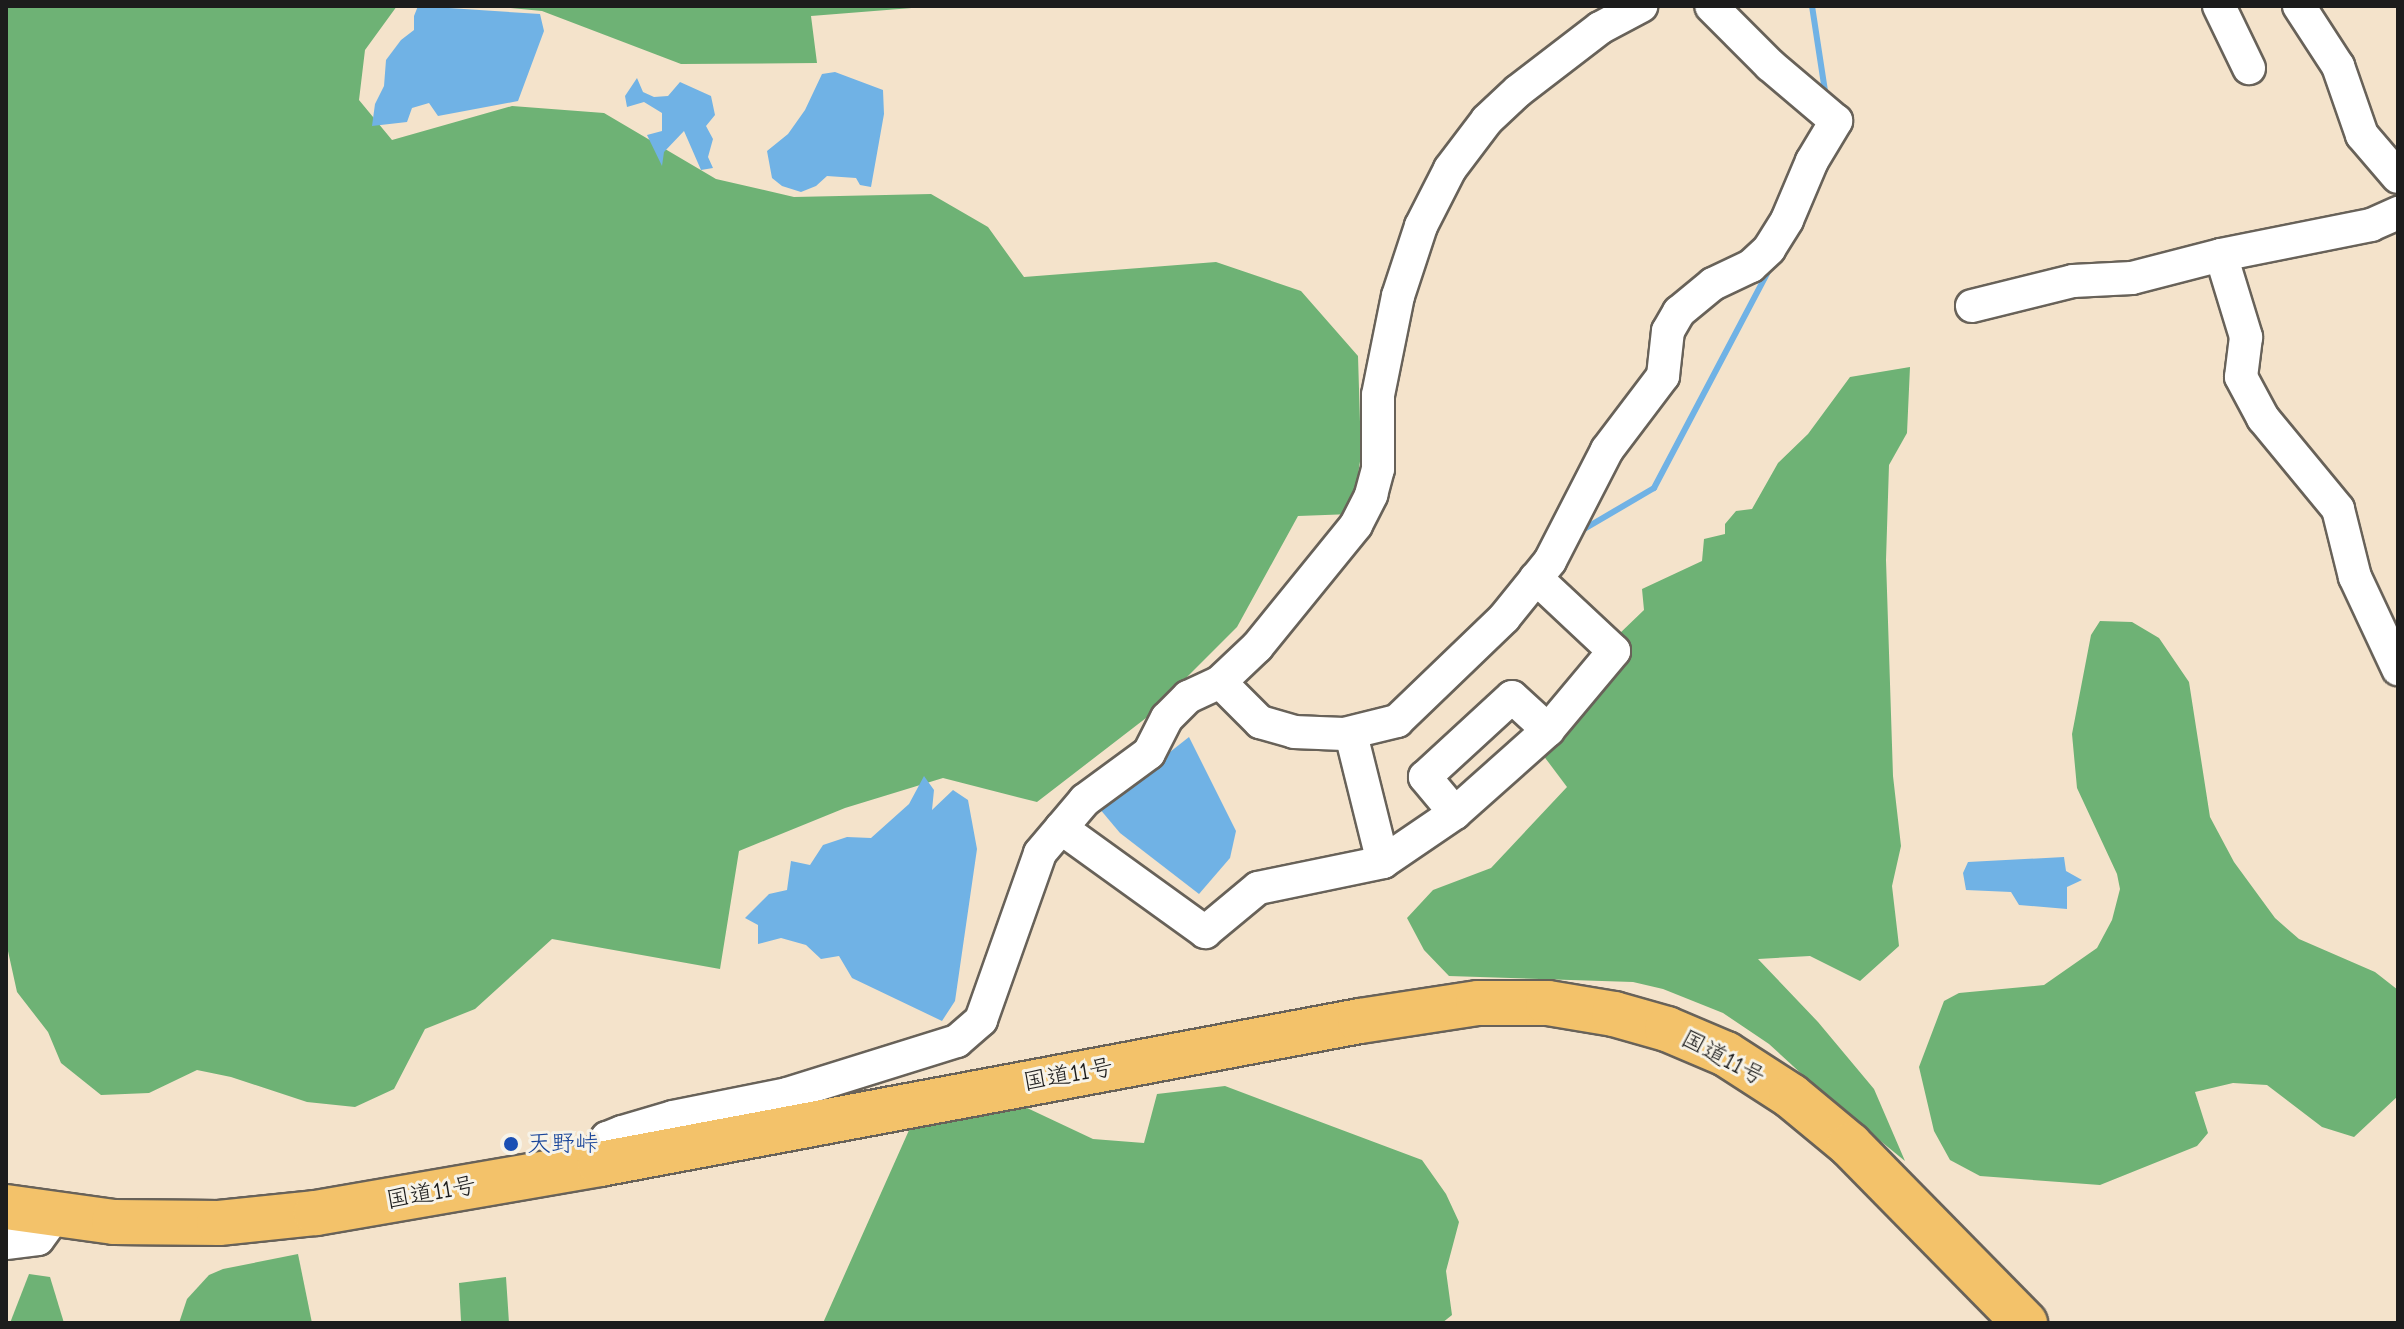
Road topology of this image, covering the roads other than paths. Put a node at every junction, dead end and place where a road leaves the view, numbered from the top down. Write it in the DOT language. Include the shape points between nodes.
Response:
graph roads {
  1 [pos="1641,6"];
  2 [pos="1711,6"];
  3 [pos="2219,6"];
  4 [pos="2299,6"];
  5 [pos="2249,68"];
  6 [pos="2398,177"];
  7 [pos="2398,213"];
  8 [pos="2221,255"];
  9 [pos="1972,306"];
  10 [pos="1536,578"];
  11 [pos="2398,669"];
  12 [pos="1220,682"];
  13 [pos="1548,730"];
  14 [pos="1351,734"];
  15 [pos="1455,813"];
  16 [pos="1061,828"];
  17 [pos="1383,862"];
  18 [pos="600,1164"];
  19 [pos="6,1207"];
  20 [pos="55,1216"];
  21 [pos="6,1243"];
  22 [pos="2025,1323"];
  1 -- 12 [label="street" via="1600,28 1518,91 1487,120 1450,169 1421,226 1398,296 1378,395 1378,469 1371,495 1356,525 1257,647"];
  2 -- 10 [label="street" via="1836,121 1769,249 1679,312 1668,331 1663,376 1607,450"];
  3 -- 5 [label="street"];
  4 -- 6 [label="street" via="2338,66 2362,135"];
  7 -- 8 [label="street" via="2371,225"];
  8 -- 9 [label="street" via="2132,278 2073,281"];
  8 -- 11 [label="street" via="2246,337 2241,377 2263,418 2338,509 2355,577"];
  10 -- 13 [label="street" via="1614,651"];
  10 -- 14 [label="street" via="1504,618 1397,721"];
  12 -- 14 [label="street" via="1260,722 1294,732"];
  12 -- 16 [label="street" via="1188,697 1167,718 1149,753 1085,800"];
  13 -- 15 [label="street"];
  13 -- 15 [label="street" via="1512,697 1425,777"];
  14 -- 17 [label="street"];
  15 -- 17 [label="street"];
  16 -- 17 [label="street" via="1205,932 1258,888"];
  16 -- 18 [label="street" via="1040,853 981,1020 957,1041 787,1094 622,1132 607,1138"];
  18 -- 20 [label="highway, 国道11号" via="316,1213 219,1223"];
  18 -- 22 [label="highway, 国道11号" via="1360,1021 1478,1003 1548,1003 1667,1029 1726,1054 1791,1096 1850,1145"];
  19 -- 20 [label="highway, 国道11号"];
  20 -- 21 [label="street" via="38,1239"];
}
